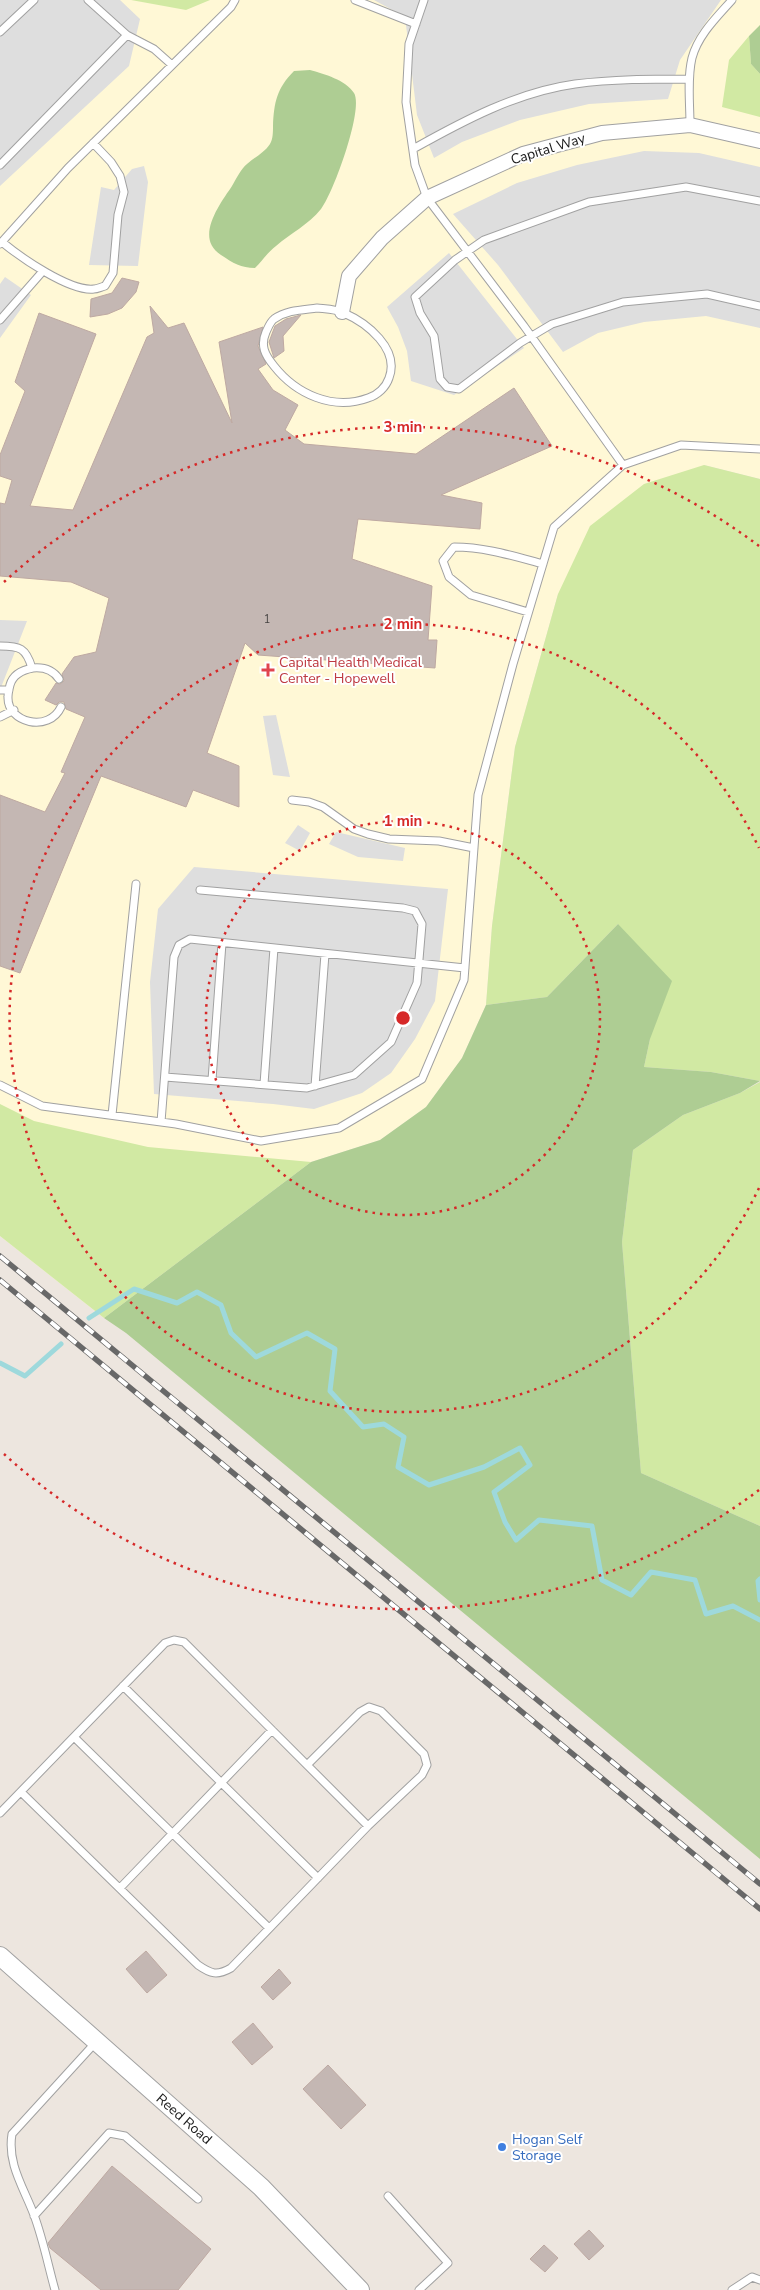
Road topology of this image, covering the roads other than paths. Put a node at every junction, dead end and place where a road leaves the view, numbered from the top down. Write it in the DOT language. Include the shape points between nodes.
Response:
graph roads {
  1 [pos="34,0"];
  2 [pos="88,0"];
  3 [pos="235,0"];
  4 [pos="355,0"];
  5 [pos="424,0"];
  6 [pos="732,0"];
  7 [pos="416,24"];
  8 [pos="0,32"];
  9 [pos="127,35"];
  10 [pos="172,64"];
  11 [pos="689,79"];
  12 [pos="690,125"];
  13 [pos="760,141"];
  14 [pos="93,143"];
  15 [pos="413,149"];
  16 [pos="0,165"];
  17 [pos="428,198"];
  18 [pos="760,201"];
  19 [pos="1,243"];
  20 [pos="467,250"];
  21 [pos="43,271"];
  22 [pos="760,306"];
  23 [pos="342,312"];
  24 [pos="0,320"];
  25 [pos="531,336"];
  26 [pos="760,449"];
  27 [pos="623,464"];
  28 [pos="543,564"];
  29 [pos="528,612"];
  30 [pos="0,646"];
  31 [pos="32,668"];
  32 [pos="59,679"];
  33 [pos="0,690"];
  34 [pos="9,690"];
  35 [pos="61,707"];
  36 [pos="14,710"];
  37 [pos="0,717"];
  38 [pos="292,800"];
  39 [pos="474,848"];
  40 [pos="136,884"];
  41 [pos="200,890"];
  42 [pos="222,943"];
  43 [pos="274,948"];
  44 [pos="325,954"];
  45 [pos="419,964"];
  46 [pos="465,968"];
  47 [pos="165,1077"];
  48 [pos="212,1080"];
  49 [pos="0,1084"];
  50 [pos="264,1084"];
  51 [pos="314,1086"];
  52 [pos="112,1115"];
  53 [pos="161,1122"];
  54 [pos="123,1686"];
  55 [pos="272,1730"];
  56 [pos="74,1737"];
  57 [pos="307,1765"];
  58 [pos="222,1782"];
  59 [pos="21,1792"];
  60 [pos="0,1813"];
  61 [pos="368,1826"];
  62 [pos="172,1834"];
  63 [pos="318,1878"];
  64 [pos="120,1888"];
  65 [pos="270,1928"];
  66 [pos="0,1956"];
  67 [pos="96,2042"];
  68 [pos="388,2196"];
  69 [pos="198,2199"];
  70 [pos="34,2216"];
  71 [pos="760,2280"];
  72 [pos="55,2290"];
  73 [pos="360,2290"];
  74 [pos="420,2290"];
  75 [pos="732,2290"];
  1 -- 8 [label="lane"];
  2 -- 9 [label="lane"];
  3 -- 10 [label="lane"];
  4 -- 7 [label="lane"];
  5 -- 7 [label="lane"];
  6 -- 11 [label="lane" via="708,27 692,56"];
  7 -- 15 [label="lane" via="409,44 406,102"];
  9 -- 10 [label="lane" via="154,49"];
  9 -- 16 [label="lane"];
  10 -- 14 [label="lane"];
  11 -- 12 [label="lane"];
  11 -- 15 [label="lane" via="573,84 520,98 466,119"];
  12 -- 13 [label="street, Capital Way"];
  12 -- 17 [label="street, Capital Way" via="602,133 523,154"];
  14 -- 19 [label="lane"];
  14 -- 21 [label="lane" via="120,176 124,192 118,215 114,273 105,286 93,290"];
  15 -- 17 [label="lane" via="415,165"];
  17 -- 20 [label="lane"];
  17 -- 23 [label="street, Capital Way" via="382,238 349,276"];
  18 -- 20 [label="lane" via="686,187 589,202 484,240"];
  19 -- 21 [label="lane"];
  20 -- 25 [label="lane"];
  20 -- 25 [label="lane" via="414,297 434,336 440,379 447,387 458,388"];
  21 -- 24 [label="lane"];
  22 -- 25 [label="lane" via="707,294 623,302 552,324"];
  23 -- 23 [label="lane" via="317,308 289,311 272,320 262,340 265,355 281,374 307,394 327,401 363,400 375,396 387,384 393,368 390,354 378,337"];
  25 -- 27 [label="lane"];
  26 -- 27 [label="lane" via="681,445"];
  27 -- 28 [label="lane" via="554,527"];
  28 -- 29 [label="lane"];
  28 -- 29 [label="lane" via="473,547 454,548 444,561 449,577 471,595"];
  29 -- 39 [label="lane" via="478,795"];
  30 -- 31 [label="lane" via="17,646 28,655"];
  31 -- 32 [label="lane" via="49,670"];
  31 -- 34 [label="lane" via="16,675"];
  33 -- 34 [label="lane"];
  34 -- 36 [label="lane" via="8,697"];
  35 -- 36 [label="lane" via="46,721 37,723 19,718"];
  36 -- 37 [label="lane"];
  38 -- 39 [label="lane" via="324,807 354,829 368,834"];
  39 -- 46 [label="lane"];
  40 -- 52 [label="lane"];
  41 -- 45 [label="lane" via="416,911 422,924"];
  42 -- 43 [label="lane"];
  42 -- 47 [label="lane" via="190,940 179,945 174,957"];
  42 -- 48 [label="lane"];
  43 -- 44 [label="lane"];
  43 -- 50 [label="lane"];
  44 -- 45 [label="lane"];
  44 -- 51 [label="lane"];
  45 -- 46 [label="lane"];
  45 -- 51 [label="lane" via="417,982 391,1042 354,1075"];
  46 -- 53 [label="lane" via="464,980 422,1079 339,1128 261,1141"];
  47 -- 48 [label="lane"];
  47 -- 53 [label="lane"];
  48 -- 50 [label="lane"];
  49 -- 52 [label="lane" via="42,1106"];
  50 -- 51 [label="lane"];
  52 -- 53 [label="lane"];
  54 -- 55 [label="lane" via="165,1643 174,1640 184,1642"];
  54 -- 56 [label="lane"];
  54 -- 58 [label="lane"];
  55 -- 57 [label="lane"];
  55 -- 58 [label="lane"];
  56 -- 59 [label="lane"];
  56 -- 62 [label="lane"];
  57 -- 61 [label="lane"];
  57 -- 61 [label="lane" via="360,1712 369,1707 388,1717 424,1754 427,1764 422,1775"];
  58 -- 62 [label="lane"];
  58 -- 63 [label="lane"];
  59 -- 60 [label="lane"];
  59 -- 64 [label="lane"];
  61 -- 63 [label="lane"];
  62 -- 64 [label="lane"];
  62 -- 65 [label="lane"];
  63 -- 65 [label="lane"];
  64 -- 65 [label="lane" via="198,1966 210,1974 221,1974 231,1968"];
  66 -- 67 [label="street, Reed Road"];
  67 -- 70 [label="lane" via="12,2134 13,2165"];
  67 -- 73 [label="street, Reed Road" via="261,2187"];
  68 -- 74 [label="lane" via="448,2263"];
  69 -- 70 [label="lane" via="125,2136 109,2133"];
  70 -- 72 [label="lane"];
  71 -- 75 [label="lane" via="752,2277"];
}
